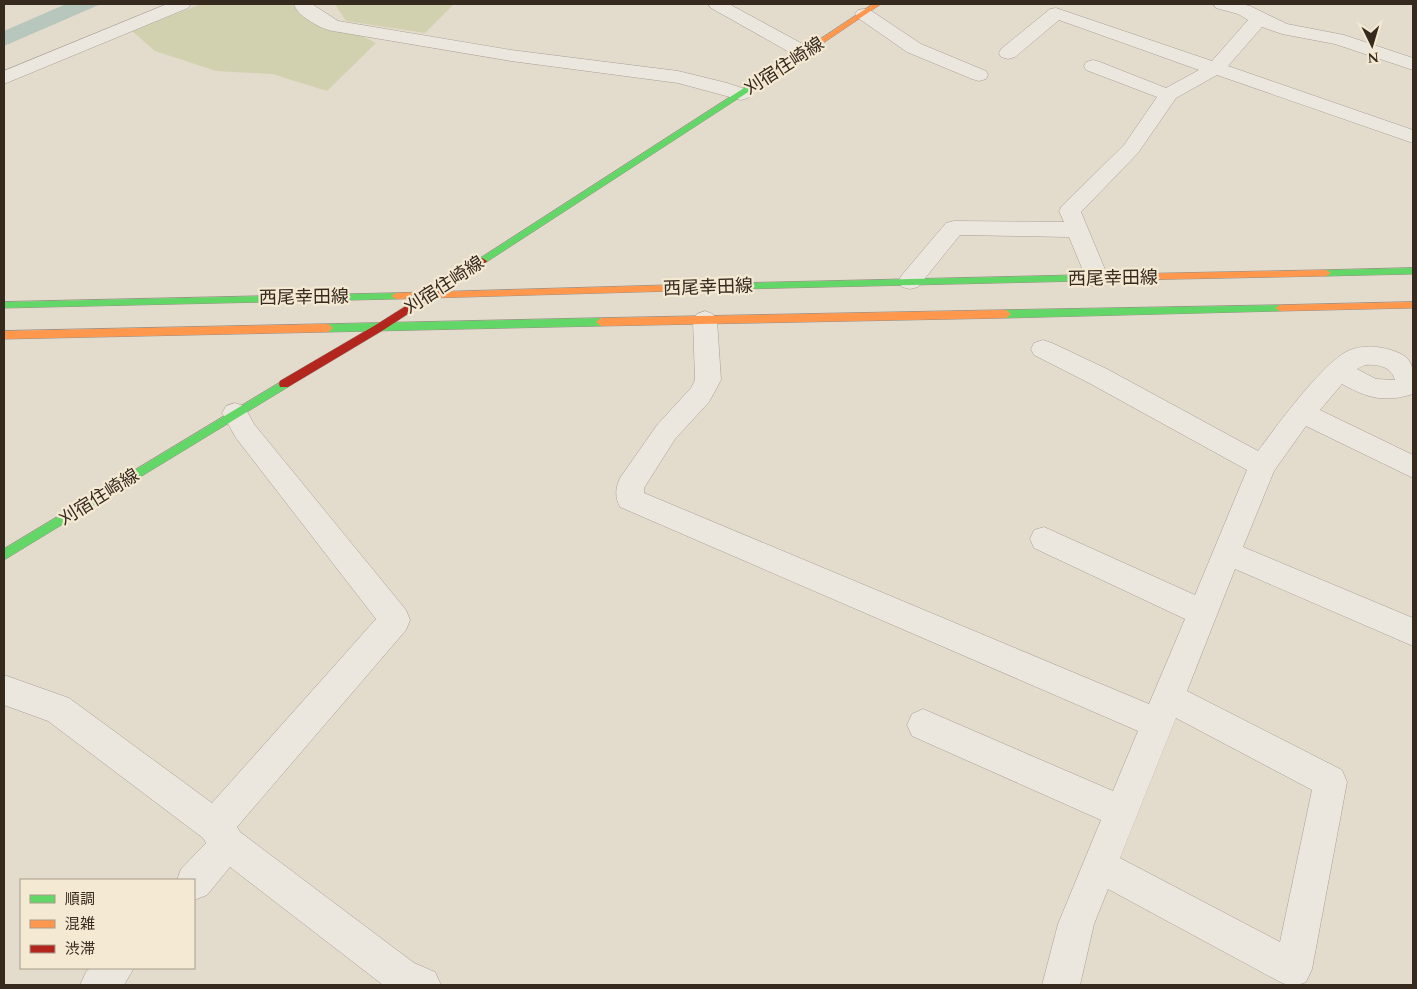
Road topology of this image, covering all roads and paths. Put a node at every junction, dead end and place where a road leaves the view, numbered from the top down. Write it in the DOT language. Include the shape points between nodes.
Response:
graph roads {
  1 [pos="182,4"];
  2 [pos="303,4"];
  3 [pos="717,4"];
  4 [pos="1222,4"];
  5 [pos="870,9"];
  6 [pos="1259,19"];
  7 [pos="805,53"];
  8 [pos="1008,53"];
  9 [pos="1413,64"];
  10 [pos="1093,66"];
  11 [pos="1215,68"];
  12 [pos="979,75"];
  13 [pos="4,78"];
  14 [pos="741,94"];
  15 [pos="1168,95"];
  16 [pos="1413,137"];
  17 [pos="1078,230"];
  18 [pos="1413,271"];
  19 [pos="1097,279"];
  20 [pos="910,281"];
  21 [pos="429,295"];
  22 [pos="1413,304"];
  23 [pos="4,305"];
  24 [pos="704,320"];
  25 [pos="382,326"];
  26 [pos="4,335"];
  27 [pos="1043,350"];
  28 [pos="1340,371"];
  29 [pos="235,412"];
  30 [pos="1303,412"];
  31 [pos="1262,466"];
  32 [pos="1413,467"];
  33 [pos="1044,538"];
  34 [pos="1227,553"];
  35 [pos="4,555"];
  36 [pos="1202,613"];
  37 [pos="1413,632"];
  38 [pos="4,690"];
  39 [pos="1162,710"];
  40 [pos="923,725"];
  41 [pos="1121,812"];
  42 [pos="222,835"];
  43 [pos="1100,866"];
  44 [pos="195,880"];
  45 [pos="114,969"];
  46 [pos="99,985"];
  47 [pos="422,985"];
  48 [pos="1061,985"];
  1 -- 13 [label="street"];
  2 -- 14 [label="street" via="304,8 333,26 568,64 689,79 717,84"];
  3 -- 7 [label="street"];
  4 -- 6 [label="street" via="1244,10"];
  5 -- 7 [label="main road, 刈宿住崎線"];
  5 -- 12 [label="street" via="914,48"];
  6 -- 9 [label="street" via="1282,29 1338,39"];
  6 -- 11 [label="street"];
  7 -- 14 [label="main road, 刈宿住崎線"];
  8 -- 11 [label="street" via="1056,13"];
  10 -- 15 [label="street"];
  11 -- 15 [label="street"];
  11 -- 16 [label="street"];
  14 -- 21 [label="main road, 刈宿住崎線"];
  15 -- 17 [label="street" via="1131,149 1070,211"];
  17 -- 19 [label="street"];
  17 -- 20 [label="street" via="954,228"];
  18 -- 19 [label="main road, 西尾幸田線"];
  19 -- 20 [label="main road, 西尾幸田線"];
  20 -- 21 [label="main road, 西尾幸田線"];
  21 -- 23 [label="main road, 西尾幸田線"];
  21 -- 25 [label="main road, 刈宿住崎線"];
  22 -- 24 [label="main road, 西尾幸田線"];
  24 -- 25 [label="main road, 西尾幸田線"];
  24 -- 39 [label="street" via="708,380 700,395 666,432 630,486 630,499"];
  25 -- 26 [label="main road, 西尾幸田線"];
  25 -- 29 [label="main road, 刈宿住崎線"];
  27 -- 31 [label="street" via="1098,376"];
  28 -- 30 [label="street"];
  29 -- 35 [label="main road, 刈宿住崎線"];
  29 -- 42 [label="street" via="245,431 395,620"];
  30 -- 31 [label="street"];
  30 -- 32 [label="street"];
  31 -- 34 [label="street"];
  33 -- 36 [label="street"];
  34 -- 36 [label="street"];
  34 -- 37 [label="street"];
  36 -- 39 [label="street"];
  38 -- 42 [label="street" via="58,709"];
  39 -- 41 [label="street"];
  39 -- 43 [label="street" via="1330,782 1293,969"];
  40 -- 41 [label="street"];
  41 -- 43 [label="street"];
  42 -- 44 [label="street"];
  42 -- 47 [label="street" via="401,976"];
  43 -- 48 [label="street" via="1076,924"];
  45 -- 46 [label="street"];
}
